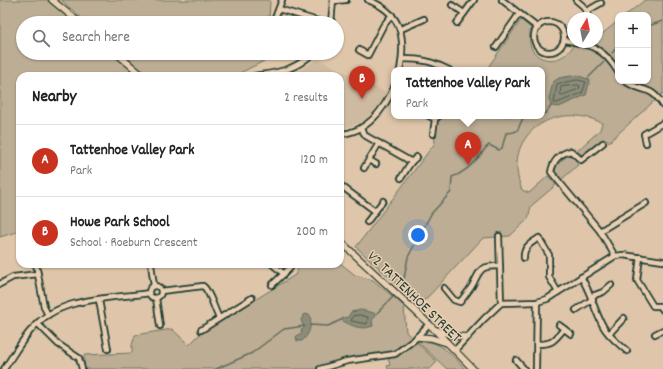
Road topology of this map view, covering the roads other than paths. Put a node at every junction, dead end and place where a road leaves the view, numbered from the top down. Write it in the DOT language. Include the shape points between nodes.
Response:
graph roads {
  1 [pos="52,0"];
  2 [pos="282,0"];
  3 [pos="346,0"];
  4 [pos="368,0"];
  5 [pos="474,0"];
  6 [pos="502,0"];
  7 [pos="576,0"];
  8 [pos="334,1"];
  9 [pos="601,3"];
  10 [pos="452,5"];
  11 [pos="279,9"];
  12 [pos="464,13"];
  13 [pos="519,14"];
  14 [pos="392,15"];
  15 [pos="71,16"];
  16 [pos="276,16"];
  17 [pos="302,16"];
  18 [pos="332,16"];
  19 [pos="424,19"];
  20 [pos="457,23"];
  21 [pos="538,28"];
  22 [pos="401,29"];
  23 [pos="564,40"];
  24 [pos="375,41"];
  25 [pos="380,44"];
  26 [pos="496,47"];
  27 [pos="359,50"];
  28 [pos="402,59"];
  29 [pos="124,60"];
  30 [pos="304,60"];
  31 [pos="401,67"];
  32 [pos="442,67"];
  33 [pos="615,68"];
  34 [pos="138,72"];
  35 [pos="283,72"];
  36 [pos="629,84"];
  37 [pos="391,97"];
  38 [pos="663,106"];
  39 [pos="437,119"];
  40 [pos="663,123"];
  41 [pos="361,129"];
  42 [pos="344,133"];
  43 [pos="433,134"];
  44 [pos="379,143"];
  45 [pos="603,143"];
  46 [pos="646,143"];
  47 [pos="417,157"];
  48 [pos="369,160"];
  49 [pos="410,161"];
  50 [pos="376,164"];
  51 [pos="364,168"];
  52 [pos="401,178"];
  53 [pos="344,188"];
  54 [pos="383,201"];
  55 [pos="646,203"];
  56 [pos="375,211"];
  57 [pos="368,222"];
  58 [pos="600,231"];
  59 [pos="498,236"];
  60 [pos="344,245"];
  61 [pos="615,256"];
  62 [pos="524,258"];
  63 [pos="640,258"];
  64 [pos="663,261"];
  65 [pos="500,266"];
  66 [pos="37,268"];
  67 [pos="152,268"];
  68 [pos="277,268"];
  69 [pos="290,268"];
  70 [pos="38,274"];
  71 [pos="284,274"];
  72 [pos="581,277"];
  73 [pos="0,284"];
  74 [pos="272,285"];
  75 [pos="611,285"];
  76 [pos="154,286"];
  77 [pos="444,288"];
  78 [pos="162,291"];
  79 [pos="558,292"];
  80 [pos="149,293"];
  81 [pos="156,298"];
  82 [pos="252,298"];
  83 [pos="592,298"];
  84 [pos="99,300"];
  85 [pos="537,302"];
  86 [pos="501,303"];
  87 [pos="661,308"];
  88 [pos="576,310"];
  89 [pos="48,315"];
  90 [pos="219,318"];
  91 [pos="624,318"];
  92 [pos="38,323"];
  93 [pos="429,324"];
  94 [pos="560,325"];
  95 [pos="160,326"];
  96 [pos="564,329"];
  97 [pos="201,330"];
  98 [pos="434,330"];
  99 [pos="663,330"];
  100 [pos="571,334"];
  101 [pos="609,334"];
  102 [pos="654,334"];
  103 [pos="417,337"];
  104 [pos="468,337"];
  105 [pos="447,343"];
  106 [pos="538,344"];
  107 [pos="108,349"];
  108 [pos="454,350"];
  109 [pos="627,351"];
  110 [pos="516,360"];
  111 [pos="0,366"];
  112 [pos="4,369"];
  113 [pos="82,369"];
  114 [pos="320,369"];
  115 [pos="473,369"];
  116 [pos="524,369"];
  117 [pos="536,369"];
  1 -- 15 [label="street"];
  2 -- 11 [label="street"];
  3 -- 8 [label="street"];
  4 -- 14 [label="street" via="384,7"];
  5 -- 12 [label="street"];
  6 -- 13 [label="street"];
  7 -- 9 [label="street" via="588,13"];
  8 -- 18 [label="street"];
  10 -- 12 [label="street"];
  11 -- 16 [label="street"];
  11 -- 17 [label="street"];
  12 -- 20 [label="street"];
  13 -- 21 [label="street"];
  13 -- 26 [label="street" via="500,37"];
  14 -- 22 [label="street"];
  14 -- 24 [label="street"];
  19 -- 22 [label="street" via="420,25"];
  21 -- 23 [label="street" via="546,23 556,24 563,31"];
  21 -- 23 [label="street" via="535,32 535,42 541,50 555,51"];
  22 -- 28 [label="street"];
  23 -- 33 [label="street" via="586,45 606,54"];
  24 -- 25 [label="street"];
  24 -- 27 [label="street" via="368,55"];
  28 -- 31 [label="street"];
  28 -- 32 [label="street" via="424,59"];
  29 -- 34 [label="street"];
  30 -- 35 [label="street"];
  36 -- 38 [label="street" via="652,91"];
  37 -- 41 [label="street" via="381,111"];
  39 -- 43 [label="street"];
  40 -- 46 [label="street" via="644,134"];
  41 -- 42 [label="street"];
  41 -- 44 [label="street" via="366,136"];
  44 -- 48 [label="street"];
  44 -- 49 [label="street"];
  45 -- 58 [label="street" via="581,160 572,152 566,152 552,165 551,172"];
  47 -- 49 [label="street"];
  48 -- 50 [label="street"];
  48 -- 51 [label="street"];
  49 -- 52 [label="street" via="408,170"];
  53 -- 56 [label="street"];
  54 -- 56 [label="street"];
  55 -- 58 [label="street"];
  56 -- 57 [label="street"];
  58 -- 61 [label="street"];
  59 -- 65 [label="street"];
  60 -- 93 [label="street, V2 TATTENHOE STREET"];
  61 -- 63 [label="street"];
  61 -- 72 [label="street"];
  62 -- 79 [label="street" via="528,245 539,238 549,254 549,277"];
  63 -- 64 [label="street"];
  63 -- 87 [label="street" via="637,280 652,306"];
  65 -- 77 [label="street" via="486,266 481,269 460,302 454,300"];
  65 -- 86 [label="street"];
  66 -- 70 [label="street"];
  67 -- 76 [label="street"];
  68 -- 71 [label="street"];
  69 -- 71 [label="street"];
  70 -- 73 [label="street" via="13,277"];
  70 -- 89 [label="street"];
  71 -- 74 [label="street"];
  72 -- 79 [label="street"];
  72 -- 83 [label="street"];
  75 -- 83 [label="street"];
  76 -- 78 [label="street" via="158,286"];
  76 -- 80 [label="street" via="150,288"];
  78 -- 81 [label="street"];
  78 -- 90 [label="street" via="203,286 208,290"];
  79 -- 85 [label="street"];
  80 -- 81 [label="street"];
  80 -- 84 [label="street"];
  81 -- 95 [label="street"];
  82 -- 90 [label="street"];
  83 -- 88 [label="street"];
  83 -- 101 [label="street"];
  84 -- 89 [label="street" via="70,304"];
  84 -- 107 [label="street"];
  85 -- 86 [label="street"];
  85 -- 106 [label="street"];
  86 -- 104 [label="street"];
  89 -- 92 [label="street"];
  90 -- 97 [label="street"];
  91 -- 101 [label="street"];
  92 -- 112 [label="street" via="31,329"];
  92 -- 113 [label="street" via="58,344 79,358"];
  93 -- 98 [label="street, V2 TATTENHOE STREET"];
  93 -- 103 [label="street"];
  94 -- 96 [label="street"];
  96 -- 100 [label="street"];
  96 -- 106 [label="street" via="549,344"];
  98 -- 104 [label="street"];
  98 -- 105 [label="street, V2 TATTENHOE STREET"];
  99 -- 102 [label="street"];
  101 -- 109 [label="street"];
  103 -- 105 [label="street"];
  103 -- 114 [label="street" via="394,354 347,361"];
  104 -- 108 [label="street"];
  105 -- 108 [label="street, V2 TATTENHOE STREET"];
  106 -- 117 [label="street"];
  108 -- 115 [label="street, V2 TATTENHOE STREET"];
  110 -- 116 [label="street"];
  111 -- 112 [label="street"];
}
